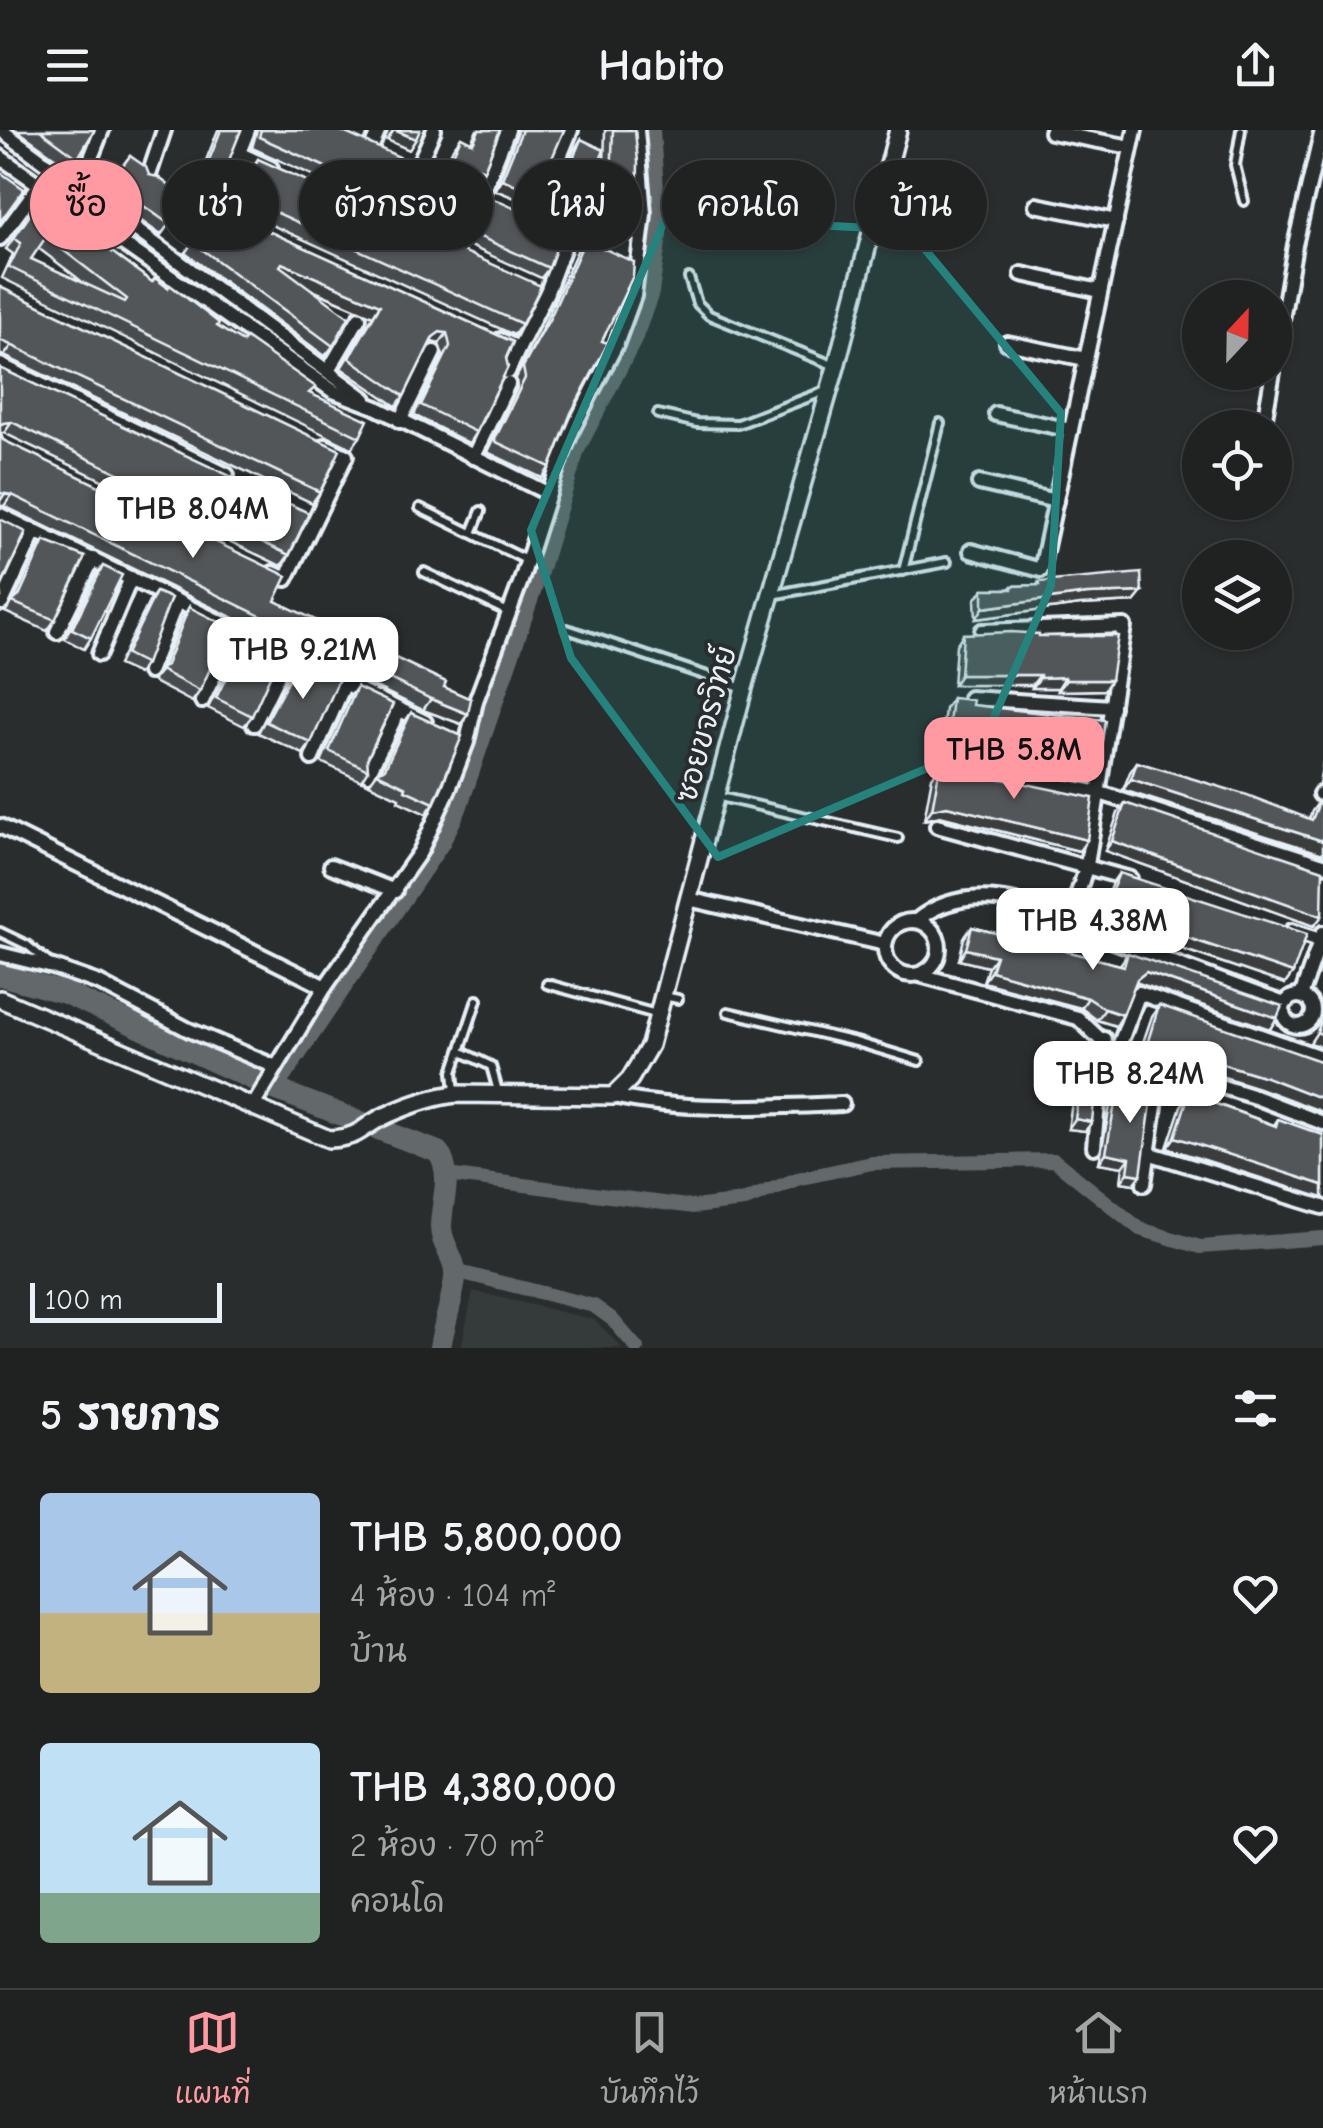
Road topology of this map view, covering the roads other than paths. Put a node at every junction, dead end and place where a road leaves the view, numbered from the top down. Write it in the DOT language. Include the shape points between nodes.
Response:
graph roads {
  1 [pos="1,130"];
  2 [pos="102,130"];
  3 [pos="164,130"];
  4 [pos="248,130"];
  5 [pos="379,130"];
  6 [pos="434,130"];
  7 [pos="508,130"];
  8 [pos="572,130"];
  9 [pos="637,130"];
  10 [pos="898,130"];
  11 [pos="1135,130"];
  12 [pos="1241,130"];
  13 [pos="1322,130"];
  14 [pos="1052,132"];
  15 [pos="1131,148"];
  16 [pos="238,153"];
  17 [pos="386,154"];
  18 [pos="1,159"];
  19 [pos="42,160"];
  20 [pos="91,160"];
  21 [pos="235,160"];
  22 [pos="421,160"];
  23 [pos="559,160"];
  24 [pos="493,167"];
  25 [pos="30,178"];
  26 [pos="148,178"];
  27 [pos="292,178"];
  28 [pos="30,198"];
  29 [pos="1244,201"];
  30 [pos="493,202"];
  31 [pos="498,204"];
  32 [pos="1036,205"];
  33 [pos="1116,221"];
  34 [pos="142,234"];
  35 [pos="0,238"];
  36 [pos="136,250"];
  37 [pos="562,250"];
  38 [pos="622,260"];
  39 [pos="640,268"];
  40 [pos="1022,274"];
  41 [pos="689,278"];
  42 [pos="1289,280"];
  43 [pos="528,284"];
  44 [pos="1100,291"];
  45 [pos="546,292"];
  46 [pos="360,318"];
  47 [pos="483,332"];
  48 [pos="1007,343"];
  49 [pos="519,348"];
  50 [pos="434,352"];
  51 [pos="1086,359"];
  52 [pos="0,365"];
  53 [pos="836,366"];
  54 [pos="328,371"];
  55 [pos="829,390"];
  56 [pos="375,407"];
  57 [pos="658,414"];
  58 [pos="996,414"];
  59 [pos="400,421"];
  60 [pos="940,423"];
  61 [pos="1071,430"];
  62 [pos="311,439"];
  63 [pos="473,457"];
  64 [pos="245,483"];
  65 [pos="979,484"];
  66 [pos="549,494"];
  67 [pos="1056,501"];
  68 [pos="298,508"];
  69 [pos="420,508"];
  70 [pos="481,511"];
  71 [pos="0,515"];
  72 [pos="315,517"];
  73 [pos="36,532"];
  74 [pos="472,533"];
  75 [pos="972,551"];
  76 [pos="93,560"];
  77 [pos="528,561"];
  78 [pos="948,562"];
  79 [pos="268,571"];
  80 [pos="904,571"];
  81 [pos="424,572"];
  82 [pos="131,578"];
  83 [pos="770,596"];
  84 [pos="177,600"];
  85 [pos="2,603"];
  86 [pos="509,612"];
  87 [pos="237,629"];
  88 [pos="567,629"];
  89 [pos="982,631"];
  90 [pos="57,632"];
  91 [pos="98,654"];
  92 [pos="288,655"];
  93 [pos="148,672"];
  94 [pos="345,683"];
  95 [pos="744,688"];
  96 [pos="970,698"];
  97 [pos="202,702"];
  98 [pos="1112,707"];
  99 [pos="399,710"];
  100 [pos="254,724"];
  101 [pos="433,726"];
  102 [pos="450,734"];
  103 [pos="467,742"];
  104 [pos="312,758"];
  105 [pos="947,764"];
  106 [pos="368,774"];
  107 [pos="1100,794"];
  108 [pos="715,796"];
  109 [pos="0,826"];
  110 [pos="938,826"];
  111 [pos="898,838"];
  112 [pos="1323,865"];
  113 [pos="331,866"];
  114 [pos="1087,866"];
  115 [pos="1141,882"];
  116 [pos="394,891"];
  117 [pos="688,899"];
  118 [pos="916,922"];
  119 [pos="1068,924"];
  120 [pos="1284,928"];
  121 [pos="0,932"];
  122 [pos="1322,938"];
  123 [pos="884,944"];
  124 [pos="0,954"];
  125 [pos="53,967"];
  126 [pos="920,975"];
  127 [pos="547,984"];
  128 [pos="326,987"];
  129 [pos="1301,996"];
  130 [pos="0,1000"];
  131 [pos="477,1000"];
  132 [pos="1284,1004"];
  133 [pos="728,1012"];
  134 [pos="658,1014"];
  135 [pos="1318,1017"];
  136 [pos="1104,1039"];
  137 [pos="462,1052"];
  138 [pos="1116,1054"];
  139 [pos="1323,1058"];
  140 [pos="919,1060"];
  141 [pos="276,1066"];
  142 [pos="1160,1070"];
  143 [pos="456,1094"];
  144 [pos="499,1095"];
  145 [pos="613,1096"];
  146 [pos="256,1101"];
  147 [pos="842,1104"];
  148 [pos="1323,1123"];
  149 [pos="1094,1147"];
  150 [pos="1148,1154"];
  151 [pos="1144,1184"];
  152 [pos="1323,1206"];
  1 -- 19 [label="street"];
  2 -- 20 [label="street"];
  3 -- 26 [label="street"];
  4 -- 16 [label="street"];
  5 -- 17 [label="street" via="364,145"];
  6 -- 22 [label="street"];
  7 -- 24 [label="street"];
  8 -- 23 [label="street"];
  9 -- 39 [label="street" via="644,214"];
  10 -- 53 [label="street, ซอยขจรวิทย์"];
  11 -- 15 [label="street"];
  12 -- 29 [label="lane" via="1235,165"];
  13 -- 42 [label="street"];
  14 -- 15 [label="street"];
  15 -- 33 [label="street"];
  16 -- 21 [label="street"];
  16 -- 27 [label="street"];
  18 -- 25 [label="street"];
  28 -- 35 [label="street"];
  30 -- 31 [label="street"];
  32 -- 33 [label="street"];
  33 -- 44 [label="street"];
  34 -- 54 [label="street"];
  36 -- 56 [label="street" via="332,391"];
  37 -- 45 [label="street"];
  38 -- 39 [label="street"];
  39 -- 66 [label="street" via="616,345 573,428"];
  40 -- 44 [label="street"];
  41 -- 53 [label="lane" via="709,315"];
  43 -- 45 [label="street"];
  44 -- 51 [label="street"];
  45 -- 49 [label="street"];
  46 -- 54 [label="street"];
  47 -- 49 [label="street"];
  48 -- 51 [label="street"];
  49 -- 63 [label="street"];
  50 -- 59 [label="street"];
  51 -- 61 [label="street"];
  52 -- 64 [label="street"];
  53 -- 55 [label="street, ซอยขจรวิทย์"];
  54 -- 56 [label="street"];
  55 -- 57 [label="lane" via="738,424 697,424"];
  55 -- 83 [label="street, ซอยขจรวิทย์"];
  56 -- 59 [label="street"];
  58 -- 61 [label="street"];
  59 -- 63 [label="street"];
  60 -- 80 [label="lane"];
  61 -- 67 [label="street"];
  62 -- 72 [label="street" via="346,456"];
  63 -- 66 [label="street"];
  65 -- 67 [label="street"];
  66 -- 77 [label="street"];
  67 -- 75 [label="street" via="1041,570"];
  68 -- 72 [label="street"];
  69 -- 74 [label="lane"];
  70 -- 74 [label="lane"];
  71 -- 73 [label="street"];
  72 -- 79 [label="street" via="286,579"];
  73 -- 76 [label="street"];
  73 -- 85 [label="street"];
  74 -- 77 [label="lane"];
  76 -- 82 [label="street"];
  76 -- 90 [label="street"];
  77 -- 86 [label="street"];
  78 -- 80 [label="lane"];
  80 -- 83 [label="lane"];
  81 -- 86 [label="lane"];
  82 -- 84 [label="street"];
  82 -- 91 [label="street"];
  83 -- 95 [label="street, ซอยขจรวิทย์"];
  84 -- 87 [label="street"];
  84 -- 93 [label="street"];
  86 -- 103 [label="street"];
  87 -- 92 [label="street"];
  87 -- 97 [label="street"];
  88 -- 95 [label="lane"];
  89 -- 98 [label="street" via="1124,626"];
  92 -- 94 [label="street"];
  92 -- 100 [label="street"];
  94 -- 99 [label="street"];
  94 -- 104 [label="street"];
  95 -- 108 [label="street, ซอยขจรวิทย์"];
  96 -- 98 [label="street"];
  98 -- 107 [label="street"];
  99 -- 101 [label="street"];
  99 -- 106 [label="street"];
  102 -- 103 [label="street"];
  103 -- 116 [label="street" via="438,818"];
  105 -- 107 [label="street"];
  107 -- 112 [label="street"];
  107 -- 114 [label="street"];
  108 -- 111 [label="lane"];
  108 -- 117 [label="street, ซอยขจรวิทย์"];
  109 -- 128 [label="street"];
  110 -- 114 [label="street"];
  113 -- 116 [label="street"];
  114 -- 115 [label="street"];
  114 -- 119 [label="street"];
  116 -- 128 [label="street"];
  117 -- 123 [label="street"];
  117 -- 134 [label="street, ซอยขจรวิทย์" via="670,998"];
  118 -- 119 [label="street" via="938,905 968,898 1044,908"];
  118 -- 123 [label="street" via="900,924"];
  118 -- 126 [label="street" via="932,930 940,946 934,964"];
  119 -- 132 [label="street"];
  120 -- 122 [label="street"];
  121 -- 125 [label="lane"];
  122 -- 129 [label="street"];
  123 -- 126 [label="street" via="893,969"];
  124 -- 125 [label="street"];
  125 -- 141 [label="street"];
  126 -- 136 [label="street" via="1078,1018"];
  127 -- 134 [label="lane"];
  128 -- 141 [label="street"];
  129 -- 132 [label="street"];
  129 -- 135 [label="street"];
  130 -- 146 [label="street"];
  131 -- 137 [label="lane"];
  132 -- 135 [label="street" via="1292,1025"];
  133 -- 140 [label="lane"];
  134 -- 145 [label="street, ซอยขจรวิทย์" via="650,1045"];
  136 -- 138 [label="street"];
  136 -- 149 [label="street"];
  137 -- 143 [label="lane" via="453,1072"];
  137 -- 144 [label="lane" via="491,1066"];
  138 -- 139 [label="street" via="1139,993"];
  138 -- 142 [label="street"];
  141 -- 146 [label="street"];
  142 -- 148 [label="street"];
  142 -- 150 [label="street"];
  143 -- 144 [label="street"];
  143 -- 146 [label="street" via="381,1117 362,1133 330,1139"];
  144 -- 145 [label="street"];
  145 -- 147 [label="street" via="749,1108"];
  150 -- 151 [label="street"];
  150 -- 152 [label="street"];
}
